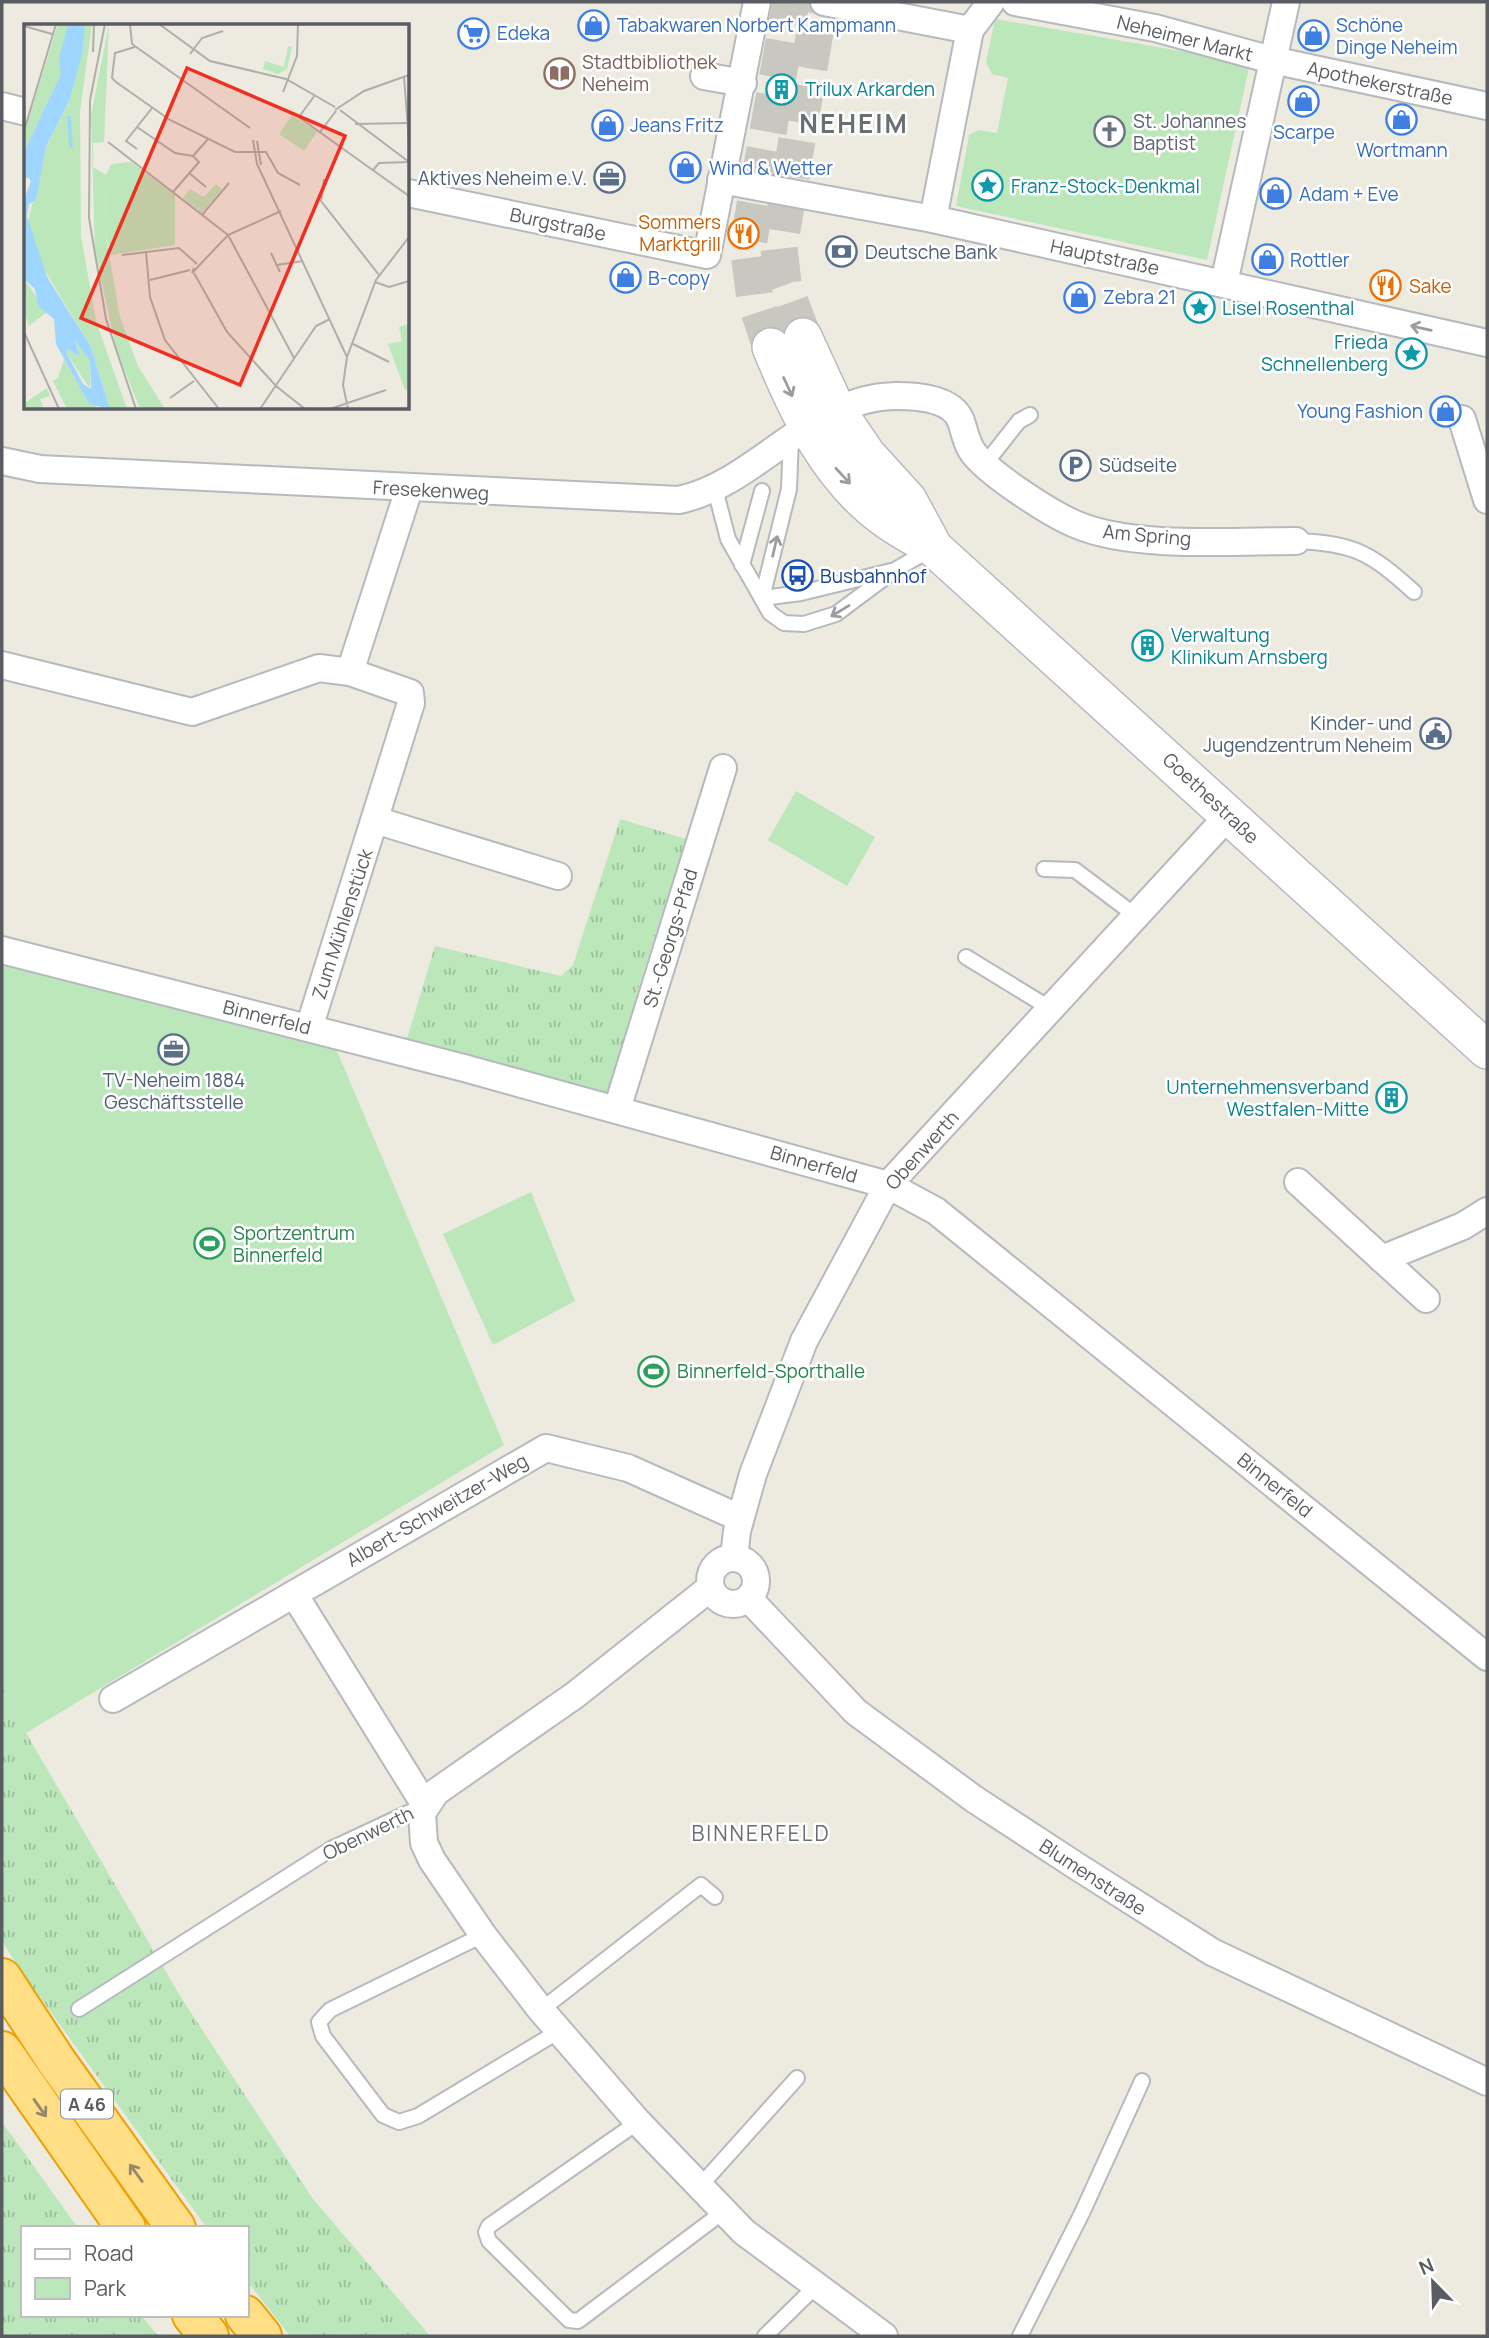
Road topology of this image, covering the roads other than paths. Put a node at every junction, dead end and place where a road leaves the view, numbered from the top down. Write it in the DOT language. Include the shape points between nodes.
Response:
graph roads {
  1 [pos="757,2"];
  2 [pos="824,2"];
  3 [pos="991,2"];
  4 [pos="1015,2"];
  5 [pos="1286,2"];
  6 [pos="1058,6"];
  7 [pos="970,30"];
  8 [pos="1272,60"];
  9 [pos="704,76"];
  10 [pos="743,83"];
  11 [pos="2,106"];
  12 [pos="1487,106"];
  13 [pos="24,111"];
  14 [pos="722,180"];
  15 [pos="410,193"];
  16 [pos="933,219"];
  17 [pos="1224,283"];
  18 [pos="787,342"];
  19 [pos="1487,343"];
  20 [pos="1030,415"];
  21 [pos="1462,419"];
  22 [pos="812,425"];
  23 [pos="2,461"];
  24 [pos="985,464"];
  25 [pos="409,489"];
  26 [pos="715,489"];
  27 [pos="762,491"];
  28 [pos="1487,500"];
  29 [pos="1296,541"];
  30 [pos="934,548"];
  31 [pos="742,565"];
  32 [pos="895,570"];
  33 [pos="1414,592"];
  34 [pos="762,598"];
  35 [pos="2,665"];
  36 [pos="351,672"];
  37 [pos="723,768"];
  38 [pos="1229,815"];
  39 [pos="375,820"];
  40 [pos="1044,869"];
  41 [pos="558,876"];
  42 [pos="1136,916"];
  43 [pos="2,950"];
  44 [pos="967,957"];
  45 [pos="1051,1009"];
  46 [pos="309,1028"];
  47 [pos="1487,1049"];
  48 [pos="617,1109"];
  49 [pos="1298,1182"];
  50 [pos="888,1185"];
  51 [pos="1487,1211"];
  52 [pos="1382,1259"];
  53 [pos="1426,1299"];
  54 [pos="740,1518"];
  55 [pos="734,1558"];
  56 [pos="710,1588"];
  57 [pos="294,1594"];
  58 [pos="748,1599"];
  59 [pos="1487,1657"];
  60 [pos="113,1699"];
  61 [pos="425,1805"];
  62 [pos="715,1897"];
  63 [pos="483,1935"];
  64 [pos="2,1978"];
  65 [pos="79,2009"];
  66 [pos="541,2010"];
  67 [pos="559,2031"];
  68 [pos="2,2051"];
  69 [pos="797,2078"];
  70 [pos="1142,2081"];
  71 [pos="1487,2082"];
  72 [pos="638,2122"];
  73 [pos="701,2185"];
  74 [pos="723,2212"];
  75 [pos="125,2226"];
  76 [pos="175,2226"];
  77 [pos="815,2287"];
  78 [pos="194,2317"];
  79 [pos="247,2317"];
  80 [pos="209,2336"];
  81 [pos="261,2336"];
  82 [pos="765,2336"];
  83 [pos="884,2336"];
  84 [pos="1020,2336"];
  1 -- 10 [label="street"];
  2 -- 7 [label="street"];
  3 -- 7 [label="street"];
  4 -- 6 [label="street, Neheimer Markt"];
  5 -- 8 [label="street"];
  6 -- 8 [label="street, Neheimer Markt"];
  7 -- 16 [label="street"];
  8 -- 12 [label="street, Apothekerstraße"];
  8 -- 17 [label="street"];
  9 -- 10 [label="street"];
  10 -- 14 [label="street"];
  11 -- 13 [label="street"];
  14 -- 15 [label="street, Burgstraße" via="707,255"];
  14 -- 16 [label="street, Hauptstraße"];
  16 -- 17 [label="street, Hauptstraße"];
  19 -- 17 [label="street, Hauptstraße, one-way"];
  18 -- 22 [label="street, Goethestraße"];
  20 -- 24 [label="lane" via="1019,421"];
  21 -- 28 [label="street"];
  22 -- 24 [label="street, Am Spring" via="885,397 942,403 957,413 970,447"];
  22 -- 26 [label="street, Fresekenweg"];
  22 -- 30 [label="street, Goethestraße" via="867,455 908,500"];
  34 -- 22 [label="lane, one-way" via="789,489"];
  23 -- 25 [label="street, Fresekenweg" via="40,469"];
  24 -- 29 [label="street, Am Spring" via="1041,505 1087,529 1184,540"];
  25 -- 26 [label="street, Fresekenweg" via="662,501"];
  25 -- 36 [label="street"];
  26 -- 31 [label="lane" via="728,539"];
  27 -- 31 [label="lane"];
  29 -- 33 [label="lane, Am Spring" via="1356,549"];
  30 -- 32 [label="lane"];
  30 -- 38 [label="street, Goethestraße"];
  31 -- 34 [label="lane"];
  32 -- 34 [label="lane"];
  32 -- 34 [label="lane, one-way" via="836,614 804,624 776,619"];
  35 -- 36 [label="street" via="192,712 312,669"];
  36 -- 39 [label="street, Zum Mühlenstück" via="411,696"];
  37 -- 48 [label="street, St.-Georgs-Pfad"];
  38 -- 42 [label="street, Obenwerth"];
  38 -- 47 [label="street, Goethestraße"];
  39 -- 41 [label="street"];
  39 -- 46 [label="street, Zum Mühlenstück"];
  40 -- 42 [label="lane" via="1075,870"];
  42 -- 45 [label="street, Obenwerth"];
  43 -- 46 [label="street, Binnerfeld"];
  44 -- 45 [label="lane"];
  45 -- 50 [label="street, Obenwerth"];
  46 -- 48 [label="street, Binnerfeld"];
  48 -- 50 [label="street, Binnerfeld"];
  49 -- 52 [label="street"];
  50 -- 54 [label="street, Obenwerth" via="804,1341"];
  50 -- 59 [label="street, Binnerfeld" via="936,1211"];
  51 -- 52 [label="street" via="1463,1226"];
  52 -- 53 [label="street"];
  54 -- 55 [label="street, Obenwerth"];
  54 -- 57 [label="street, Albert-Schweitzer-Weg" via="628,1468 546,1448"];
  55 -- 56 [label="street, Obenwerth" via="714,1567"];
  55 -- 58 [label="street" via="743,1560 755,1573"];
  56 -- 58 [label="street" via="731,1605"];
  56 -- 61 [label="street, Obenwerth" via="575,1695 436,1792"];
  57 -- 60 [label="street, Albert-Schweitzer-Weg"];
  57 -- 61 [label="street"];
  58 -- 71 [label="street, Blumenstraße" via="856,1712 1077,1867 1212,1952"];
  61 -- 63 [label="street" via="424,1843"];
  61 -- 65 [label="lane, Obenwerth" via="331,1849"];
  62 -- 66 [label="lane" via="701,1885"];
  63 -- 66 [label="street"];
  63 -- 67 [label="lane" via="338,2006 319,2022 323,2036 383,2115 399,2122 418,2116"];
  76 -- 64 [label="highway, A 46, one-way"];
  66 -- 67 [label="street"];
  67 -- 72 [label="street"];
  68 -- 75 [label="highway, A 46, one-way"];
  69 -- 73 [label="lane"];
  70 -- 84 [label="lane"];
  72 -- 73 [label="street"];
  72 -- 74 [label="lane" via="489,2227 489,2241 569,2320 578,2321"];
  73 -- 74 [label="street"];
  74 -- 77 [label="street"];
  77 -- 82 [label="lane"];
  77 -- 83 [label="street"];
  78 -- 80 [label="highway"];
  79 -- 81 [label="highway"];
}
